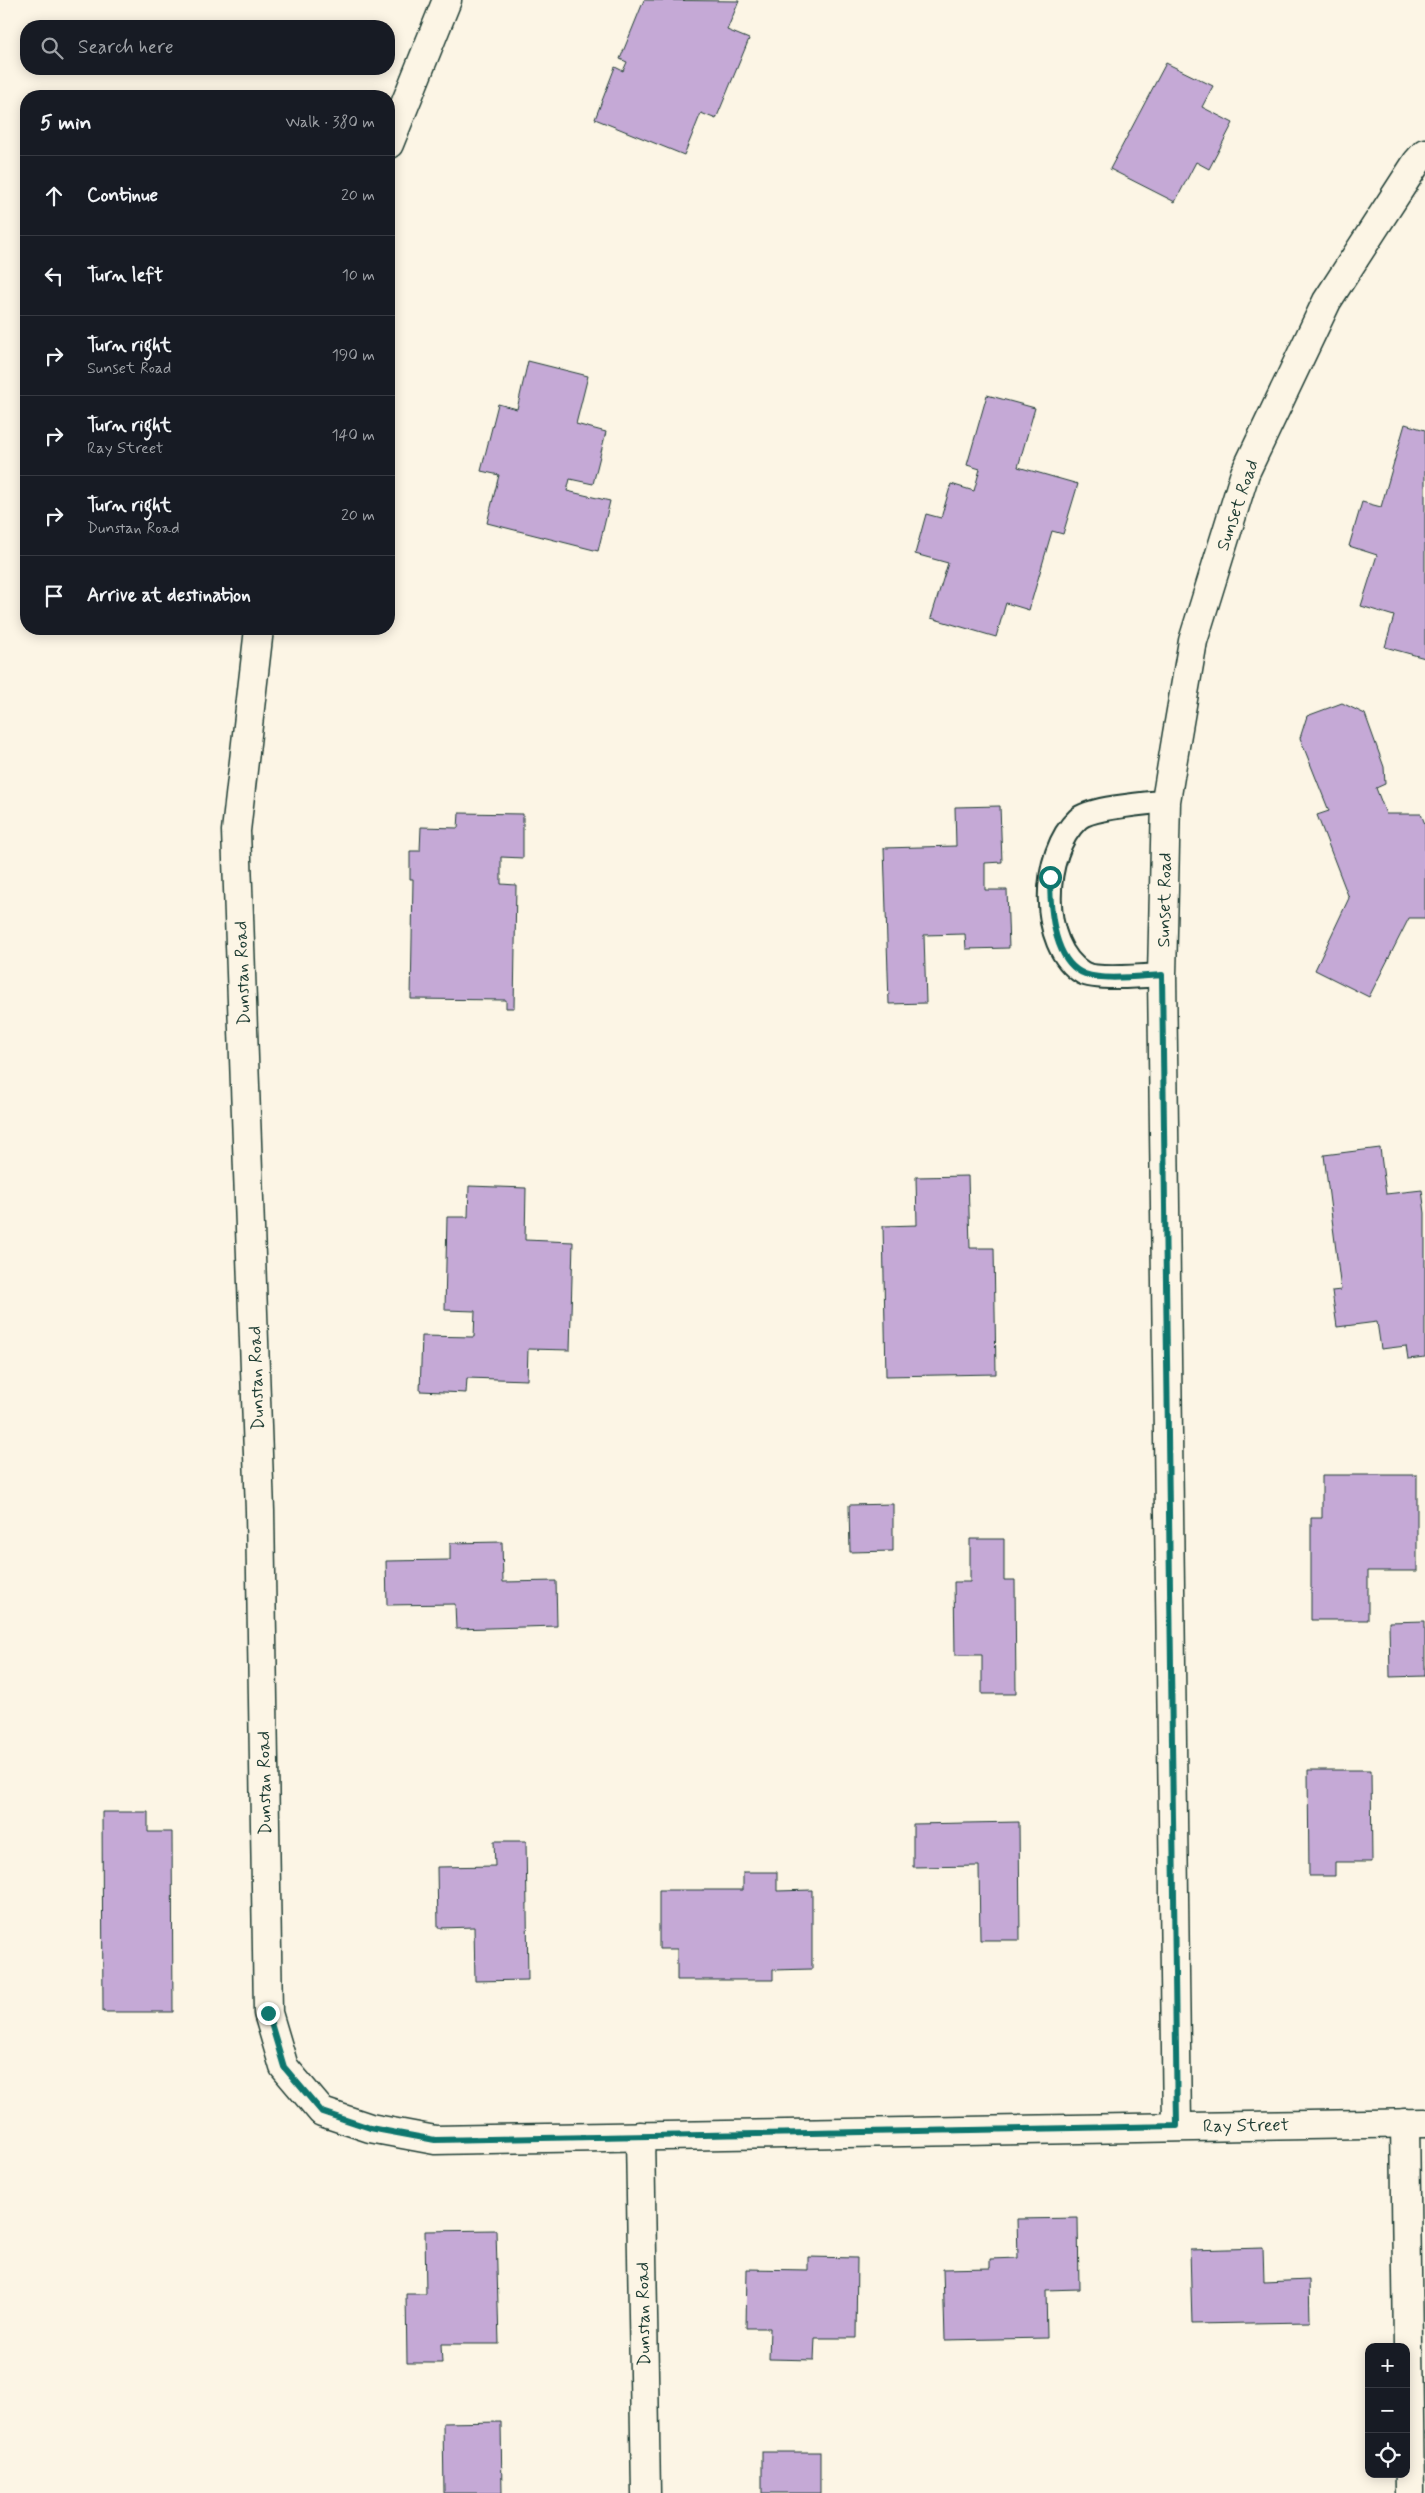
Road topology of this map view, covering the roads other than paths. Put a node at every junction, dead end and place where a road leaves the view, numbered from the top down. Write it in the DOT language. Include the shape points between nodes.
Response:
graph roads {
  1 [pos="447,0"];
  2 [pos="395,129"];
  3 [pos="1425,153"];
  4 [pos="258,635"];
  5 [pos="1166,801"];
  6 [pos="1162,975"];
  7 [pos="322,2112"];
  8 [pos="1415,2123"];
  9 [pos="1177,2126"];
  10 [pos="640,2136"];
  11 [pos="646,2493"];
  12 [pos="1410,2493"];
  1 -- 2 [label="street"];
  3 -- 5 [label="street, Sunset Road" via="1327,300 1245,473 1192,641"];
  4 -- 7 [label="street, Dunstan Road" via="236,831 260,1511 268,2013 284,2067"];
  5 -- 6 [label="street, Sunset Road"];
  5 -- 6 [label="lane" via="1120,807 1079,818 1066,834 1050,877 1050,901 1056,934 1066,958 1084,974"];
  6 -- 9 [label="street, Sunset Road"];
  7 -- 10 [label="street, Ray Street" via="370,2128 435,2140"];
  8 -- 9 [label="street, Ray Street"];
  8 -- 12 [label="street"];
  9 -- 10 [label="street, Ray Street"];
  10 -- 11 [label="street, Dunstan Road"];
}
